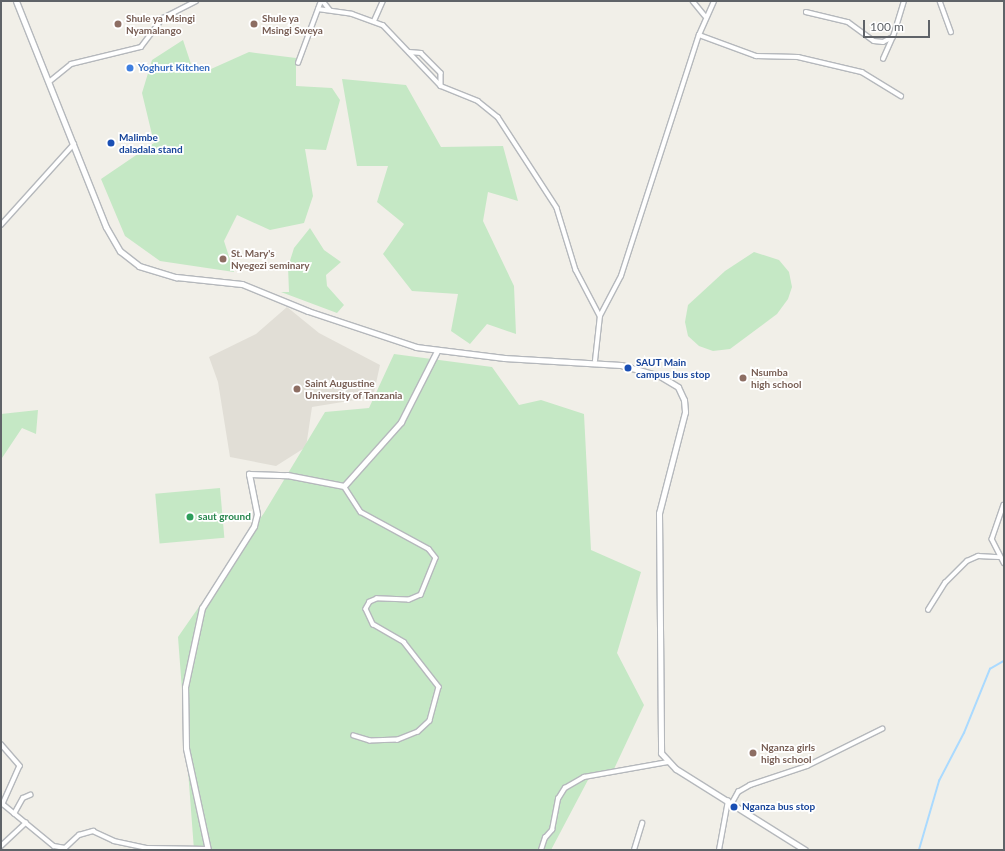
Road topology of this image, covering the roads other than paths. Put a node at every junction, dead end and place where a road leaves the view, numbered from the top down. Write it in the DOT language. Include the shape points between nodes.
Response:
graph roads {
  1 [pos="16,1"];
  2 [pos="196,1"];
  3 [pos="322,1"];
  4 [pos="383,1"];
  5 [pos="693,1"];
  6 [pos="714,1"];
  7 [pos="904,1"];
  8 [pos="940,1"];
  9 [pos="318,9"];
  10 [pos="330,10"];
  11 [pos="806,12"];
  12 [pos="705,16"];
  13 [pos="374,21"];
  14 [pos="951,32"];
  15 [pos="698,35"];
  16 [pos="893,37"];
  17 [pos="409,52"];
  18 [pos="883,59"];
  19 [pos="298,63"];
  20 [pos="432,65"];
  21 [pos="434,79"];
  22 [pos="49,82"];
  23 [pos="441,86"];
  24 [pos="901,96"];
  25 [pos="74,144"];
  26 [pos="1,225"];
  27 [pos="600,316"];
  28 [pos="437,351"];
  29 [pos="595,361"];
  30 [pos="344,486"];
  31 [pos="1004,505"];
  32 [pos="1000,557"];
  33 [pos="1004,563"];
  34 [pos="928,610"];
  35 [pos="882,729"];
  36 [pos="354,736"];
  37 [pos="1,744"];
  38 [pos="668,762"];
  39 [pos="30,795"];
  40 [pos="730,802"];
  41 [pos="14,814"];
  42 [pos="26,823"];
  43 [pos="642,823"];
  44 [pos="1,846"];
  45 [pos="63,849"];
  46 [pos="208,850"];
  47 [pos="541,850"];
  48 [pos="634,850"];
  49 [pos="719,850"];
  50 [pos="805,850"];
  1 -- 22 [label="main road"];
  2 -- 22 [label="street" via="163,18 141,47 71,64"];
  3 -- 9 [label="street"];
  3 -- 10 [label="street"];
  4 -- 13 [label="street"];
  5 -- 12 [label="street"];
  6 -- 12 [label="street"];
  7 -- 16 [label="street"];
  8 -- 14 [label="street"];
  9 -- 10 [label="street"];
  9 -- 19 [label="street"];
  10 -- 13 [label="street"];
  11 -- 16 [label="street" via="848,22 874,42"];
  12 -- 15 [label="street"];
  13 -- 17 [label="street" via="391,31"];
  15 -- 24 [label="street" via="756,56 798,57 862,72"];
  15 -- 27 [label="street" via="630,250"];
  16 -- 18 [label="street"];
  17 -- 20 [label="street" via="421,53"];
  17 -- 21 [label="street"];
  20 -- 21 [label="street"];
  20 -- 23 [label="street" via="442,75"];
  21 -- 23 [label="street"];
  22 -- 25 [label="main road"];
  23 -- 27 [label="street" via="488,108 510,132 557,208 576,270"];
  25 -- 26 [label="street"];
  25 -- 28 [label="main road" via="114,244 139,266 176,277 242,284 391,340"];
  27 -- 29 [label="street"];
  28 -- 29 [label="main road" via="504,358"];
  28 -- 30 [label="main road" via="401,422"];
  29 -- 38 [label="main road" via="660,376 678,387 684,400 684,420 659,513 660,745"];
  30 -- 36 [label="street" via="361,512 429,549 436,558 421,595 409,600 377,600 370,602 366,609 373,624 404,642 439,687 430,721 418,732 398,740 370,741"];
  30 -- 46 [label="main road" via="286,475 249,474 257,514 254,526 202,608 185,687 186,748"];
  31 -- 32 [label="street" via="992,539"];
  32 -- 33 [label="street"];
  32 -- 34 [label="street" via="978,556 967,561 945,583"];
  35 -- 40 [label="street" via="807,766 745,788"];
  37 -- 41 [label="street" via="20,766 3,799 3,804"];
  38 -- 40 [label="main road"];
  38 -- 47 [label="street" via="584,777 565,788 558,799 552,830 545,838"];
  39 -- 41 [label="street" via="23,798"];
  40 -- 49 [label="street"];
  40 -- 50 [label="main road"];
  41 -- 42 [label="street"];
  42 -- 44 [label="street"];
  42 -- 45 [label="street" via="54,846"];
  43 -- 48 [label="street"];
  45 -- 46 [label="street" via="79,835 93,831 114,842 147,848"];
}
